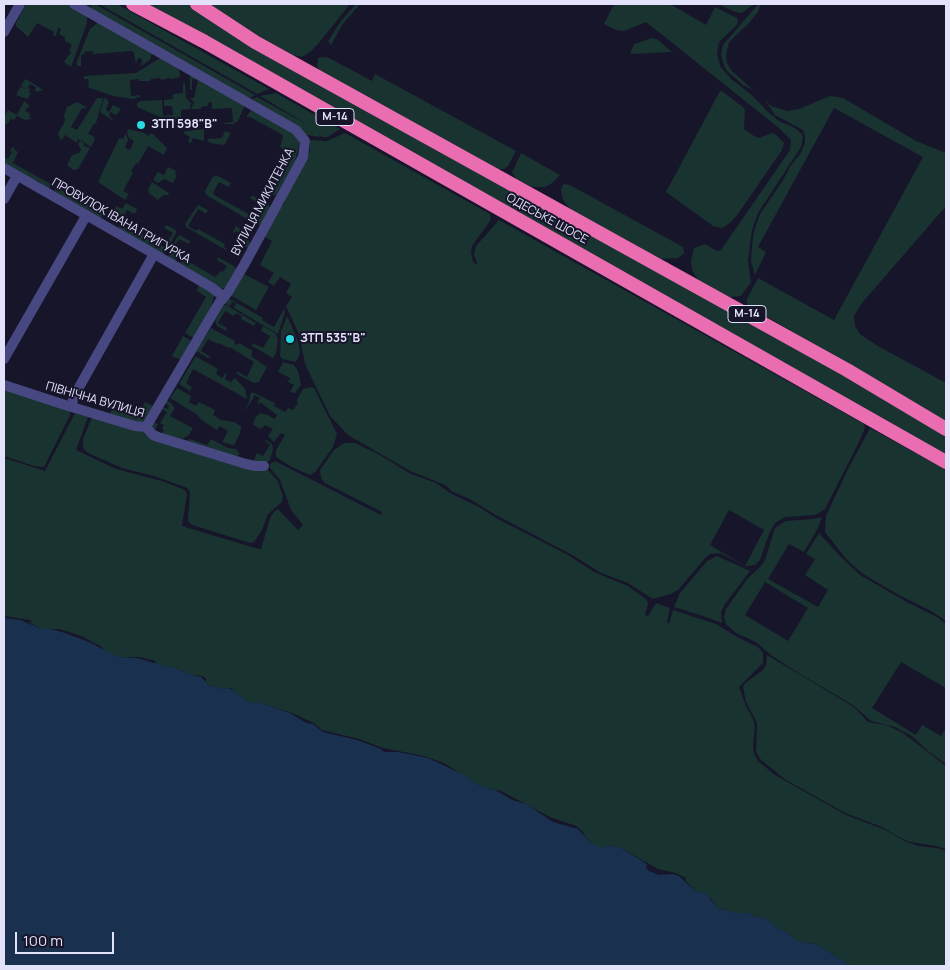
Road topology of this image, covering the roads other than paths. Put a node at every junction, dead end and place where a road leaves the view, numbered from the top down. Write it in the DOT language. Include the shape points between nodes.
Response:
graph roads {
  1 [pos="20,4"];
  2 [pos="74,4"];
  3 [pos="133,4"];
  4 [pos="197,4"];
  5 [pos="4,32"];
  6 [pos="4,168"];
  7 [pos="17,176"];
  8 [pos="4,199"];
  9 [pos="86,216"];
  10 [pos="154,254"];
  11 [pos="224,297"];
  12 [pos="4,359"];
  13 [pos="4,385"];
  14 [pos="72,407"];
  15 [pos="146,428"];
  16 [pos="946,429"];
  17 [pos="946,462"];
  18 [pos="264,466"];
  1 -- 5 [label="street"];
  2 -- 11 [label="street, ВУЛИЦЯ МИКИТЕНКА" via="296,130 305,141 303,157"];
  3 -- 17 [label="highway, ОДЕСЬКЕ ШОСЕ / М-14"];
  4 -- 16 [label="highway, ОДЕСЬКЕ ШОСЕ / М-14" via="255,42 847,370"];
  6 -- 7 [label="street, ПРОВУЛОК ІВАНА ГРИГУРКА"];
  7 -- 8 [label="street"];
  7 -- 9 [label="street, ПРОВУЛОК ІВАНА ГРИГУРКА"];
  9 -- 10 [label="street, ПРОВУЛОК ІВАНА ГРИГУРКА"];
  9 -- 12 [label="street"];
  10 -- 11 [label="street, ПРОВУЛОК ІВАНА ГРИГУРКА"];
  10 -- 14 [label="street" via="73,398"];
  11 -- 15 [label="street, ВУЛИЦЯ МИКИТЕНКА"];
  13 -- 14 [label="street, ПІВНІЧНА ВУЛИЦЯ"];
  14 -- 15 [label="street, ПІВНІЧНА ВУЛИЦЯ"];
  15 -- 18 [label="street, ПІВНІЧНА ВУЛИЦЯ" via="158,437 246,464"];
}
